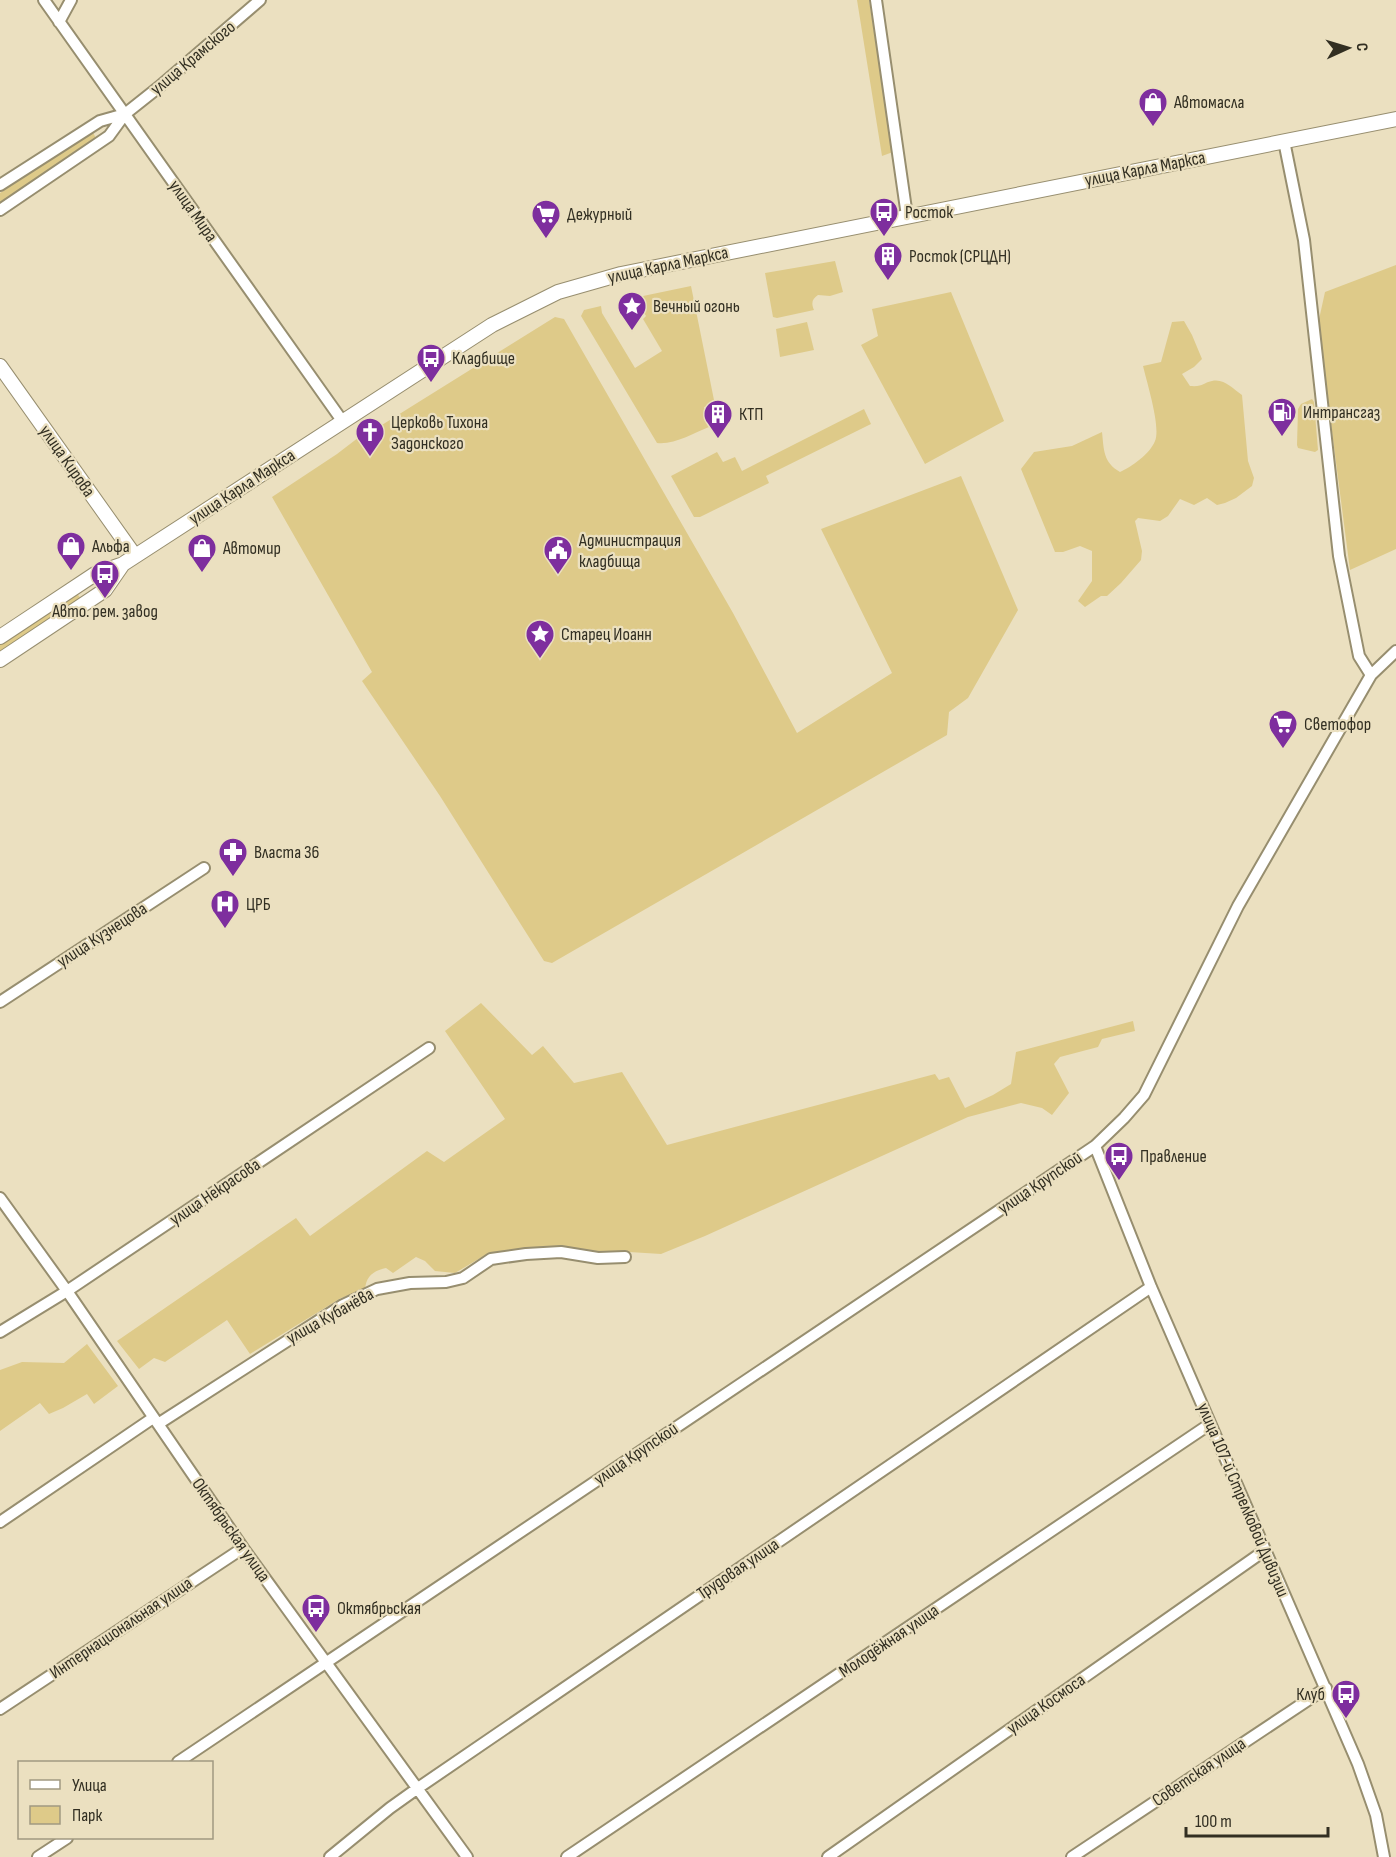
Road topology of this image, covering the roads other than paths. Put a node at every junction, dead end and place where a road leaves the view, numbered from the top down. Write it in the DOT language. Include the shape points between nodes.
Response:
graph roads {
  1 [pos="44,0"];
  2 [pos="71,0"];
  3 [pos="260,0"];
  4 [pos="876,0"];
  5 [pos="59,22"];
  6 [pos="125,114"];
  7 [pos="1396,119"];
  8 [pos="1284,141"];
  9 [pos="0,185"];
  10 [pos="0,210"];
  11 [pos="907,216"];
  12 [pos="0,366"];
  13 [pos="343,422"];
  14 [pos="135,556"];
  15 [pos="123,564"];
  16 [pos="0,637"];
  17 [pos="1396,651"];
  18 [pos="0,660"];
  19 [pos="1371,675"];
  20 [pos="204,868"];
  21 [pos="0,1002"];
  22 [pos="429,1048"];
  23 [pos="1095,1146"];
  24 [pos="0,1198"];
  25 [pos="626,1257"];
  26 [pos="1151,1287"];
  27 [pos="67,1291"];
  28 [pos="0,1332"];
  29 [pos="155,1421"];
  30 [pos="1210,1424"];
  31 [pos="0,1522"];
  32 [pos="243,1548"];
  33 [pos="1264,1551"];
  34 [pos="326,1663"];
  35 [pos="1326,1688"];
  36 [pos="0,1709"];
  37 [pos="179,1761"];
  38 [pos="418,1788"];
  39 [pos="65,1839"];
  40 [pos="1383,1856"];
  41 [pos="38,1857"];
  42 [pos="330,1857"];
  43 [pos="467,1857"];
  44 [pos="567,1857"];
  45 [pos="828,1857"];
  46 [pos="1072,1857"];
  1 -- 5 [label="street, улица Мира"];
  2 -- 5 [label="street"];
  3 -- 6 [label="street, улица Крамского"];
  4 -- 11 [label="street"];
  5 -- 6 [label="street, улица Мира"];
  6 -- 9 [label="street, улица Крамского" via="100,121"];
  6 -- 10 [label="street, улица Крамского" via="109,136"];
  6 -- 13 [label="street, улица Мира"];
  7 -- 8 [label="main road, улица Карла Маркса"];
  8 -- 11 [label="main road, улица Карла Маркса"];
  8 -- 19 [label="street" via="1304,240 1339,556 1359,656"];
  11 -- 13 [label="main road, улица Карла Маркса" via="621,274 558,292 492,325"];
  12 -- 14 [label="main road, улица Кирова"];
  13 -- 14 [label="main road, улица Карла Маркса"];
  14 -- 15 [label="main road, улица Карла Маркса"];
  15 -- 16 [label="main road, улица Карла Маркса" via="95,574"];
  15 -- 18 [label="main road, улица Карла Маркса" via="105,590"];
  17 -- 19 [label="street, улица Крупской"];
  19 -- 23 [label="street, улица Крупской" via="1239,906 1144,1095"];
  20 -- 21 [label="street, улица Кузнецова"];
  22 -- 27 [label="street, улица Некрасова"];
  23 -- 26 [label="street, улица 107-й Стрелковой Дивизии"];
  23 -- 34 [label="street, улица Крупской"];
  24 -- 27 [label="street, Октябрьская улица"];
  25 -- 29 [label="street, улица Кубанёва" via="598,1258 561,1252 526,1254 491,1259 463,1278 446,1282 377,1289 343,1305"];
  26 -- 30 [label="street, улица 107-й Стрелковой Дивизии"];
  26 -- 38 [label="street, Трудовая улица"];
  27 -- 28 [label="street, улица Некрасова"];
  27 -- 29 [label="street, Октябрьская улица"];
  29 -- 31 [label="street, улица Кубанёва"];
  29 -- 32 [label="street, Октябрьская улица"];
  30 -- 33 [label="street, улица 107-й Стрелковой Дивизии"];
  30 -- 44 [label="street, Молодёжная улица"];
  32 -- 34 [label="street, Октябрьская улица"];
  32 -- 36 [label="street, Интернациональная улица"];
  33 -- 35 [label="street, улица 107-й Стрелковой Дивизии"];
  33 -- 45 [label="street, улица Космоса"];
  34 -- 37 [label="street, улица Крупской"];
  34 -- 38 [label="street, Октябрьская улица"];
  35 -- 40 [label="street, улица 107-й Стрелковой Дивизии" via="1376,1815"];
  35 -- 46 [label="street, Советская улица"];
  38 -- 42 [label="street, Трудовая улица"];
  38 -- 43 [label="street, Октябрьская улица"];
  39 -- 41 [label="street"];
}
